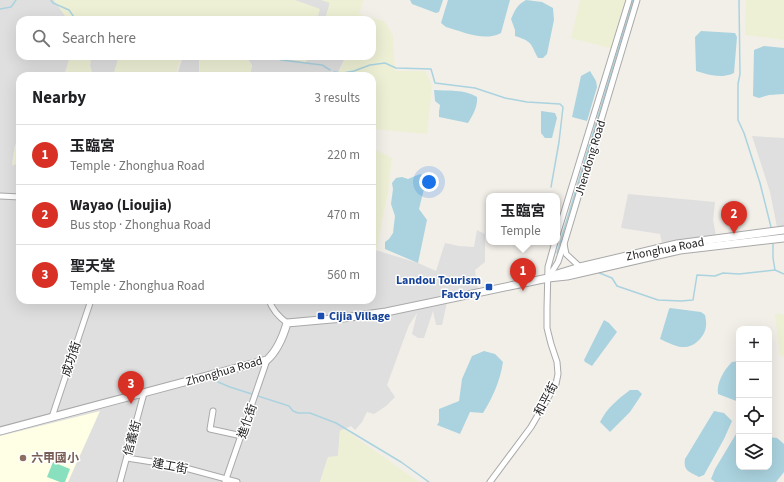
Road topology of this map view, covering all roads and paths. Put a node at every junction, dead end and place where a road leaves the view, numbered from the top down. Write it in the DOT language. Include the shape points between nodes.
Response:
graph roads {
  1 [pos="629,0"];
  2 [pos="637,0"];
  3 [pos="0,196"];
  4 [pos="16,197"];
  5 [pos="560,225"];
  6 [pos="784,230"];
  7 [pos="784,238"];
  8 [pos="564,244"];
  9 [pos="554,245"];
  10 [pos="580,267"];
  11 [pos="548,278"];
  12 [pos="90,304"];
  13 [pos="272,304"];
  14 [pos="287,323"];
  15 [pos="267,360"];
  16 [pos="144,393"];
  17 [pos="213,411"];
  18 [pos="52,417"];
  19 [pos="0,431"];
  20 [pos="242,436"];
  21 [pos="127,458"];
  22 [pos="226,480"];
  23 [pos="120,482"];
  24 [pos="237,482"];
  25 [pos="490,482"];
  1 -- 5 [label="street, Jhendong Road"];
  2 -- 8 [label="street, Jhendong Road"];
  3 -- 4 [label="street"];
  6 -- 10 [label="street, Zhonghua Road" via="677,244"];
  7 -- 11 [label="street, Zhonghua Road" via="680,250"];
  8 -- 10 [label="street" via="566,254"];
  8 -- 11 [label="street, Jhendong Road" via="558,262"];
  9 -- 11 [label="street" via="548,267"];
  10 -- 11 [label="street, Zhonghua Road"];
  11 -- 14 [label="street, Zhonghua Road" via="386,312"];
  11 -- 25 [label="street, 和平街" via="547,328 557,362 556,384 531,427"];
  12 -- 18 [label="street, 成功街"];
  13 -- 14 [label="street"];
  14 -- 15 [label="street, Zhonghua Road" via="278,348"];
  15 -- 16 [label="street, Zhonghua Road"];
  15 -- 20 [label="street, 進化街"];
  16 -- 18 [label="street, Zhonghua Road"];
  16 -- 21 [label="street, 信義街"];
  17 -- 20 [label="street" via="210,429"];
  18 -- 19 [label="street, Zhonghua Road"];
  20 -- 22 [label="street, 進化街"];
  21 -- 22 [label="street, 建工街" via="178,466"];
  21 -- 23 [label="street, 信義街"];
  22 -- 24 [label="street, 建工街"];
}
